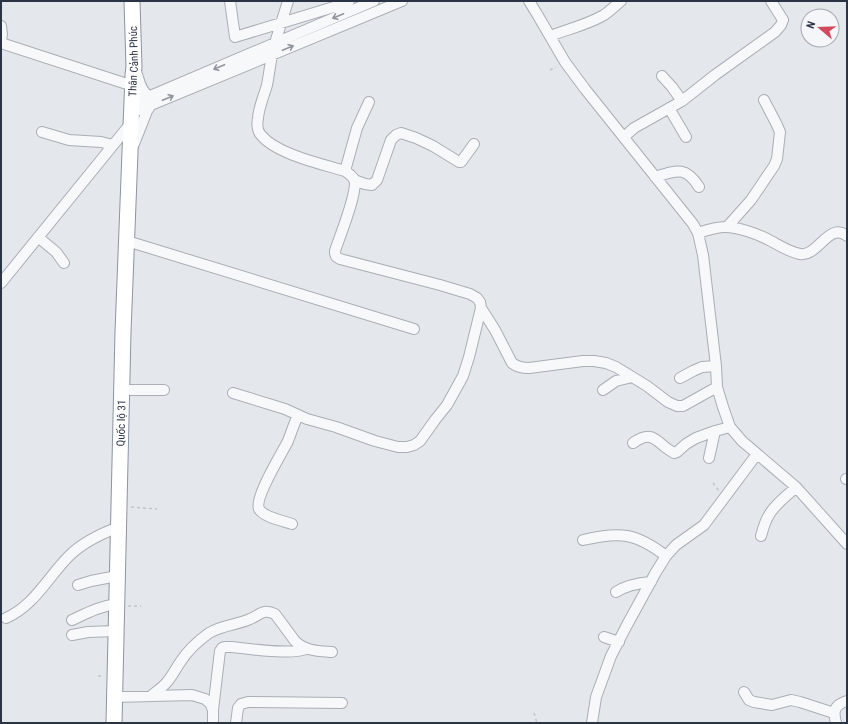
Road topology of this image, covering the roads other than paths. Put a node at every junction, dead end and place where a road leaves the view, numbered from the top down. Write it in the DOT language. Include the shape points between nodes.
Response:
graph roads {
  1 [pos="132,1"];
  2 [pos="230,1"];
  3 [pos="288,1"];
  4 [pos="349,1"];
  5 [pos="374,1"];
  6 [pos="402,1"];
  7 [pos="529,1"];
  8 [pos="621,1"];
  9 [pos="771,1"];
  10 [pos="281,22"];
  11 [pos="1,26"];
  12 [pos="550,36"];
  13 [pos="1,40"];
  14 [pos="1,43"];
  15 [pos="275,43"];
  16 [pos="272,55"];
  17 [pos="134,67"];
  18 [pos="662,76"];
  19 [pos="133,86"];
  20 [pos="764,100"];
  21 [pos="150,101"];
  22 [pos="682,101"];
  23 [pos="368,102"];
  24 [pos="669,108"];
  25 [pos="132,112"];
  26 [pos="42,132"];
  27 [pos="624,137"];
  28 [pos="686,137"];
  29 [pos="474,144"];
  30 [pos="113,145"];
  31 [pos="130,153"];
  32 [pos="345,171"];
  33 [pos="655,177"];
  34 [pos="354,180"];
  35 [pos="699,187"];
  36 [pos="727,227"];
  37 [pos="698,233"];
  38 [pos="847,236"];
  39 [pos="38,237"];
  40 [pos="127,241"];
  41 [pos="64,263"];
  42 [pos="2,280"];
  43 [pos="481,308"];
  44 [pos="414,330"];
  45 [pos="716,366"];
  46 [pos="632,377"];
  47 [pos="680,378"];
  48 [pos="717,387"];
  49 [pos="122,390"];
  50 [pos="164,390"];
  51 [pos="603,390"];
  52 [pos="233,393"];
  53 [pos="298,415"];
  54 [pos="730,427"];
  55 [pos="715,431"];
  56 [pos="633,443"];
  57 [pos="757,454"];
  58 [pos="709,458"];
  59 [pos="796,487"];
  60 [pos="292,524"];
  61 [pos="119,527"];
  62 [pos="761,536"];
  63 [pos="583,540"];
  64 [pos="846,541"];
  65 [pos="666,556"];
  66 [pos="117,576"];
  67 [pos="651,582"];
  68 [pos="78,585"];
  69 [pos="616,592"];
  70 [pos="117,604"];
  71 [pos="6,618"];
  72 [pos="72,620"];
  73 [pos="116,631"];
  74 [pos="72,635"];
  75 [pos="604,637"];
  76 [pos="619,642"];
  77 [pos="306,649"];
  78 [pos="332,652"];
  79 [pos="744,692"];
  80 [pos="151,696"];
  81 [pos="114,697"];
  82 [pos="847,701"];
  83 [pos="342,703"];
  84 [pos="213,710"];
  85 [pos="835,718"];
  86 [pos="114,723"];
  87 [pos="213,723"];
  88 [pos="236,723"];
  89 [pos="592,723"];
  1 -- 17 [label="highway, Thân Cảnh Phúc"];
  2 -- 10 [label="street" via="234,37"];
  3 -- 10 [label="street"];
  4 -- 10 [label="street"];
  5 -- 15 [label="street, one-way"];
  16 -- 6 [label="street, one-way"];
  7 -- 12 [label="street"];
  8 -- 12 [label="street" via="592,22"];
  9 -- 22 [label="street" via="783,20 781,26"];
  10 -- 15 [label="street"];
  11 -- 13 [label="street"];
  12 -- 27 [label="street" via="569,68"];
  14 -- 19 [label="street"];
  15 -- 21 [label="street, one-way"];
  21 -- 16 [label="street, one-way"];
  16 -- 32 [label="street" via="257,119 260,134 293,155"];
  17 -- 19 [label="highway, Thân Cảnh Phúc"];
  17 -- 21 [label="street" via="141,87"];
  18 -- 22 [label="street"];
  19 -- 25 [label="highway, Thân Cảnh Phúc"];
  20 -- 36 [label="street" via="780,132 777,159 751,200"];
  21 -- 25 [label="street"];
  21 -- 31 [label="street"];
  22 -- 24 [label="street"];
  23 -- 32 [label="street" via="357,128"];
  24 -- 27 [label="street" via="634,128"];
  24 -- 28 [label="street"];
  25 -- 30 [label="street"];
  25 -- 31 [label="highway, Quốc lộ 31"];
  26 -- 30 [label="street" via="69,140"];
  27 -- 33 [label="street"];
  29 -- 34 [label="street" via="459,162 416,138 396,135 391,140 377,180 372,185"];
  30 -- 39 [label="street"];
  31 -- 40 [label="highway, Quốc lộ 31"];
  32 -- 34 [label="street"];
  33 -- 35 [label="street" via="680,171 688,173"];
  33 -- 37 [label="street"];
  34 -- 43 [label="street" via="350,209 335,251 336,257 470,294 477,298"];
  36 -- 37 [label="street"];
  36 -- 38 [label="street" via="764,237 798,254 807,253 835,232"];
  37 -- 45 [label="street" via="703,255"];
  39 -- 41 [label="street" via="56,252"];
  39 -- 42 [label="street"];
  40 -- 44 [label="street"];
  40 -- 49 [label="highway, Quốc lộ 31"];
  43 -- 46 [label="street" via="516,367 594,361 616,367"];
  43 -- 53 [label="street" via="463,376 447,405 420,441 414,445 398,447"];
  45 -- 47 [label="street" via="702,367"];
  45 -- 48 [label="street"];
  46 -- 48 [label="street" via="677,406 683,406"];
  46 -- 51 [label="street" via="616,381"];
  48 -- 54 [label="street"];
  49 -- 50 [label="street"];
  49 -- 61 [label="highway, Quốc lộ 31"];
  52 -- 53 [label="street"];
  53 -- 60 [label="street" via="258,501 258,508 267,516"];
  54 -- 55 [label="street"];
  54 -- 57 [label="street"];
  55 -- 56 [label="street" via="696,438 674,453 653,437 645,437"];
  55 -- 58 [label="street"];
  57 -- 59 [label="street"];
  57 -- 65 [label="street" via="704,525 676,545"];
  59 -- 62 [label="street" via="774,507 765,522"];
  59 -- 64 [label="street"];
  61 -- 66 [label="highway, Quốc lộ 31"];
  61 -- 71 [label="street" via="89,540 78,548 26,606"];
  63 -- 65 [label="street" via="620,534 641,540"];
  65 -- 67 [label="street"];
  66 -- 68 [label="street"];
  66 -- 70 [label="highway, Quốc lộ 31"];
  67 -- 69 [label="street" via="639,583"];
  67 -- 76 [label="street"];
  70 -- 72 [label="street" via="94,609"];
  70 -- 73 [label="highway, Quốc lộ 31"];
  73 -- 74 [label="street"];
  73 -- 81 [label="highway, Quốc lộ 31"];
  75 -- 76 [label="street"];
  76 -- 89 [label="street" via="596,697"];
  77 -- 78 [label="street"];
  77 -- 80 [label="street" via="298,645 275,614 265,611 250,619 210,632 188,651 167,682"];
  77 -- 84 [label="street" via="286,651 222,648"];
  79 -- 85 [label="street" via="749,700 754,702 772,705 791,700"];
  80 -- 81 [label="street"];
  80 -- 84 [label="street" via="192,695 205,699"];
  81 -- 86 [label="highway, Quốc lộ 31"];
  82 -- 85 [label="street" via="835,708"];
  83 -- 88 [label="street" via="248,702 238,708"];
  84 -- 87 [label="street"];
}
